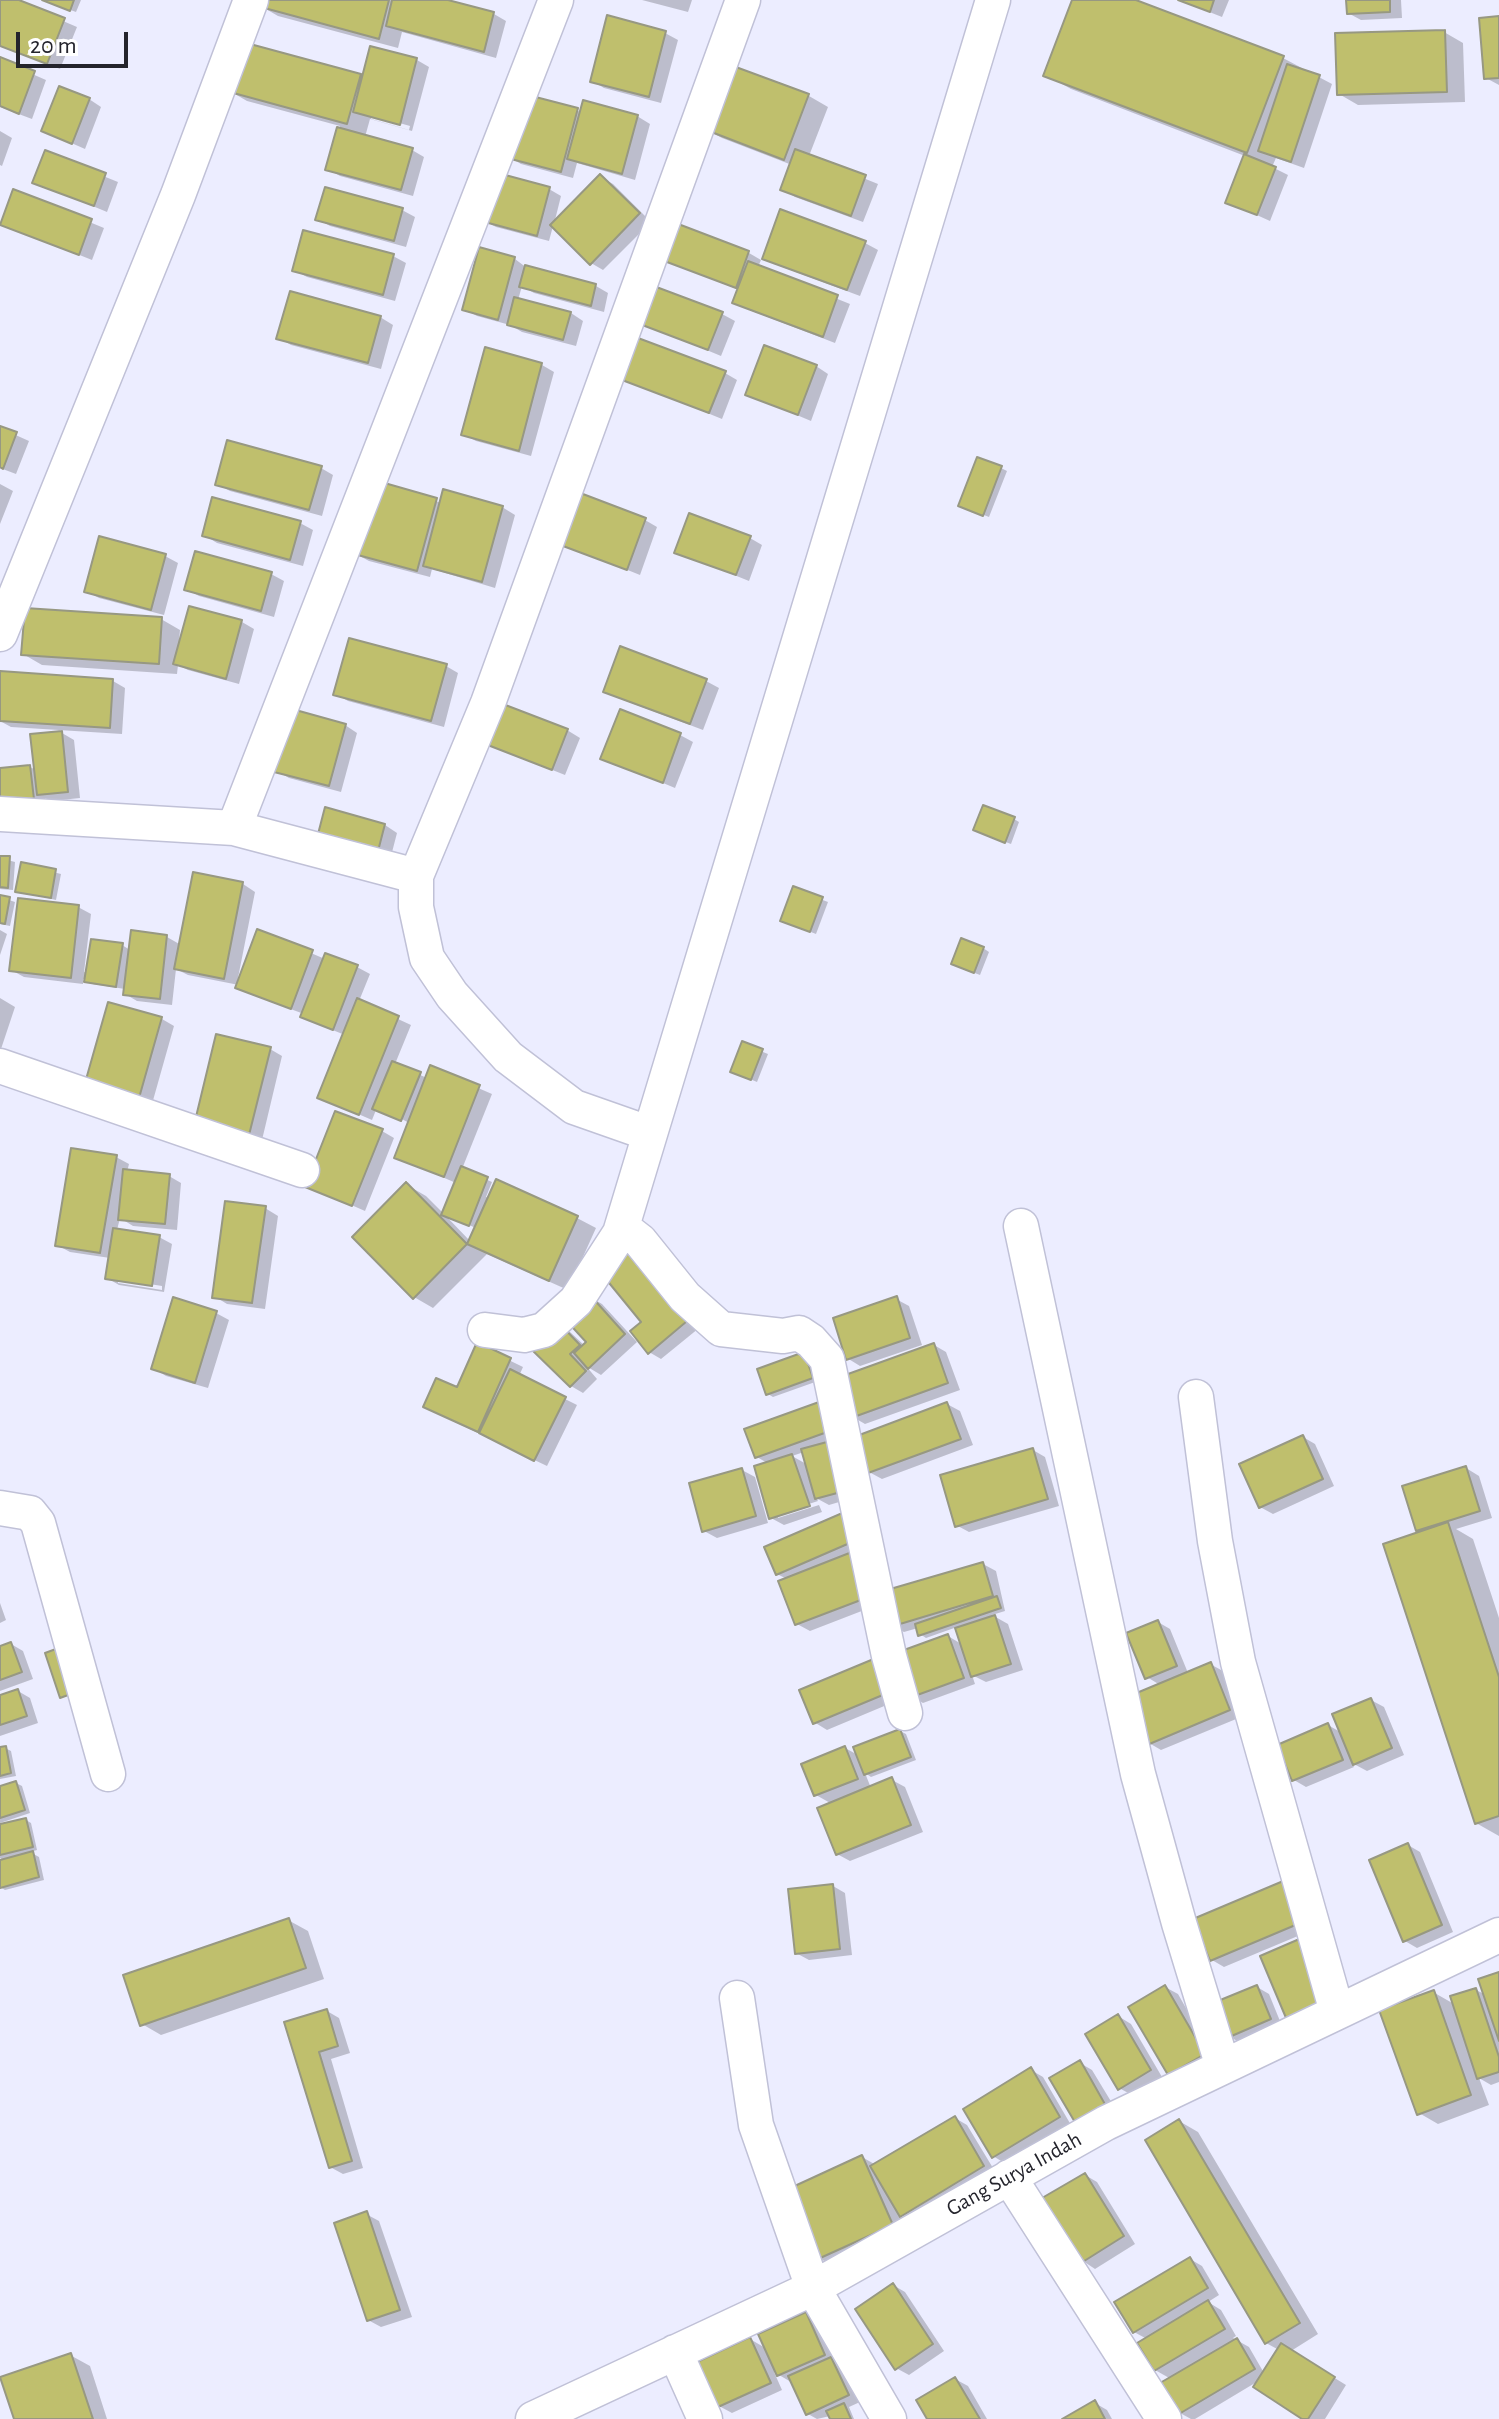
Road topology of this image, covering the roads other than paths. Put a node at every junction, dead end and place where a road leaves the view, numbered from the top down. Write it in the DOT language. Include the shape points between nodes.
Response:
graph roads {
  1 [pos="251,0"];
  2 [pos="556,0"];
  3 [pos="743,0"];
  4 [pos="993,0"];
  5 [pos="0,634"];
  6 [pos="0,814"];
  7 [pos="234,828"];
  8 [pos="416,876"];
  9 [pos="0,1066"];
  10 [pos="648,1133"];
  11 [pos="302,1170"];
  12 [pos="1021,1226"];
  13 [pos="620,1233"];
  14 [pos="485,1330"];
  15 [pos="1196,1397"];
  16 [pos="0,1508"];
  17 [pos="905,1713"];
  18 [pos="108,1774"];
  19 [pos="1499,1935"];
  20 [pos="737,1998"];
  21 [pos="1337,2012"];
  22 [pos="1223,2067"];
  23 [pos="1009,2177"];
  24 [pos="813,2288"];
  25 [pos="675,2352"];
  26 [pos="533,2419"];
  27 [pos="705,2419"];
  28 [pos="889,2419"];
  29 [pos="1164,2419"];
  1 -- 5 [label="street"];
  2 -- 7 [label="street"];
  3 -- 8 [label="street" via="488,703"];
  4 -- 10 [label="street"];
  6 -- 7 [label="street"];
  7 -- 8 [label="street"];
  8 -- 10 [label="street" via="416,907 427,958 452,995 508,1057 574,1107"];
  9 -- 11 [label="street"];
  10 -- 13 [label="street"];
  12 -- 22 [label="street" via="1138,1774"];
  13 -- 14 [label="street" via="576,1301 544,1330 524,1335"];
  13 -- 17 [label="street" via="640,1241 685,1297 721,1329 799,1333 827,1359"];
  15 -- 21 [label="street" via="1238,1662"];
  16 -- 18 [label="street" via="30,1513 38,1523"];
  19 -- 21 [label="street, Gang Surya Indah"];
  20 -- 24 [label="street" via="756,2125"];
  21 -- 22 [label="street, Gang Surya Indah"];
  22 -- 23 [label="street, Gang Surya Indah"];
  23 -- 24 [label="street, Gang Surya Indah"];
  23 -- 29 [label="street"];
  24 -- 25 [label="street, Gang Surya Indah"];
  24 -- 28 [label="street"];
  25 -- 26 [label="street, Gang Surya Indah"];
  25 -- 27 [label="street"];
}
